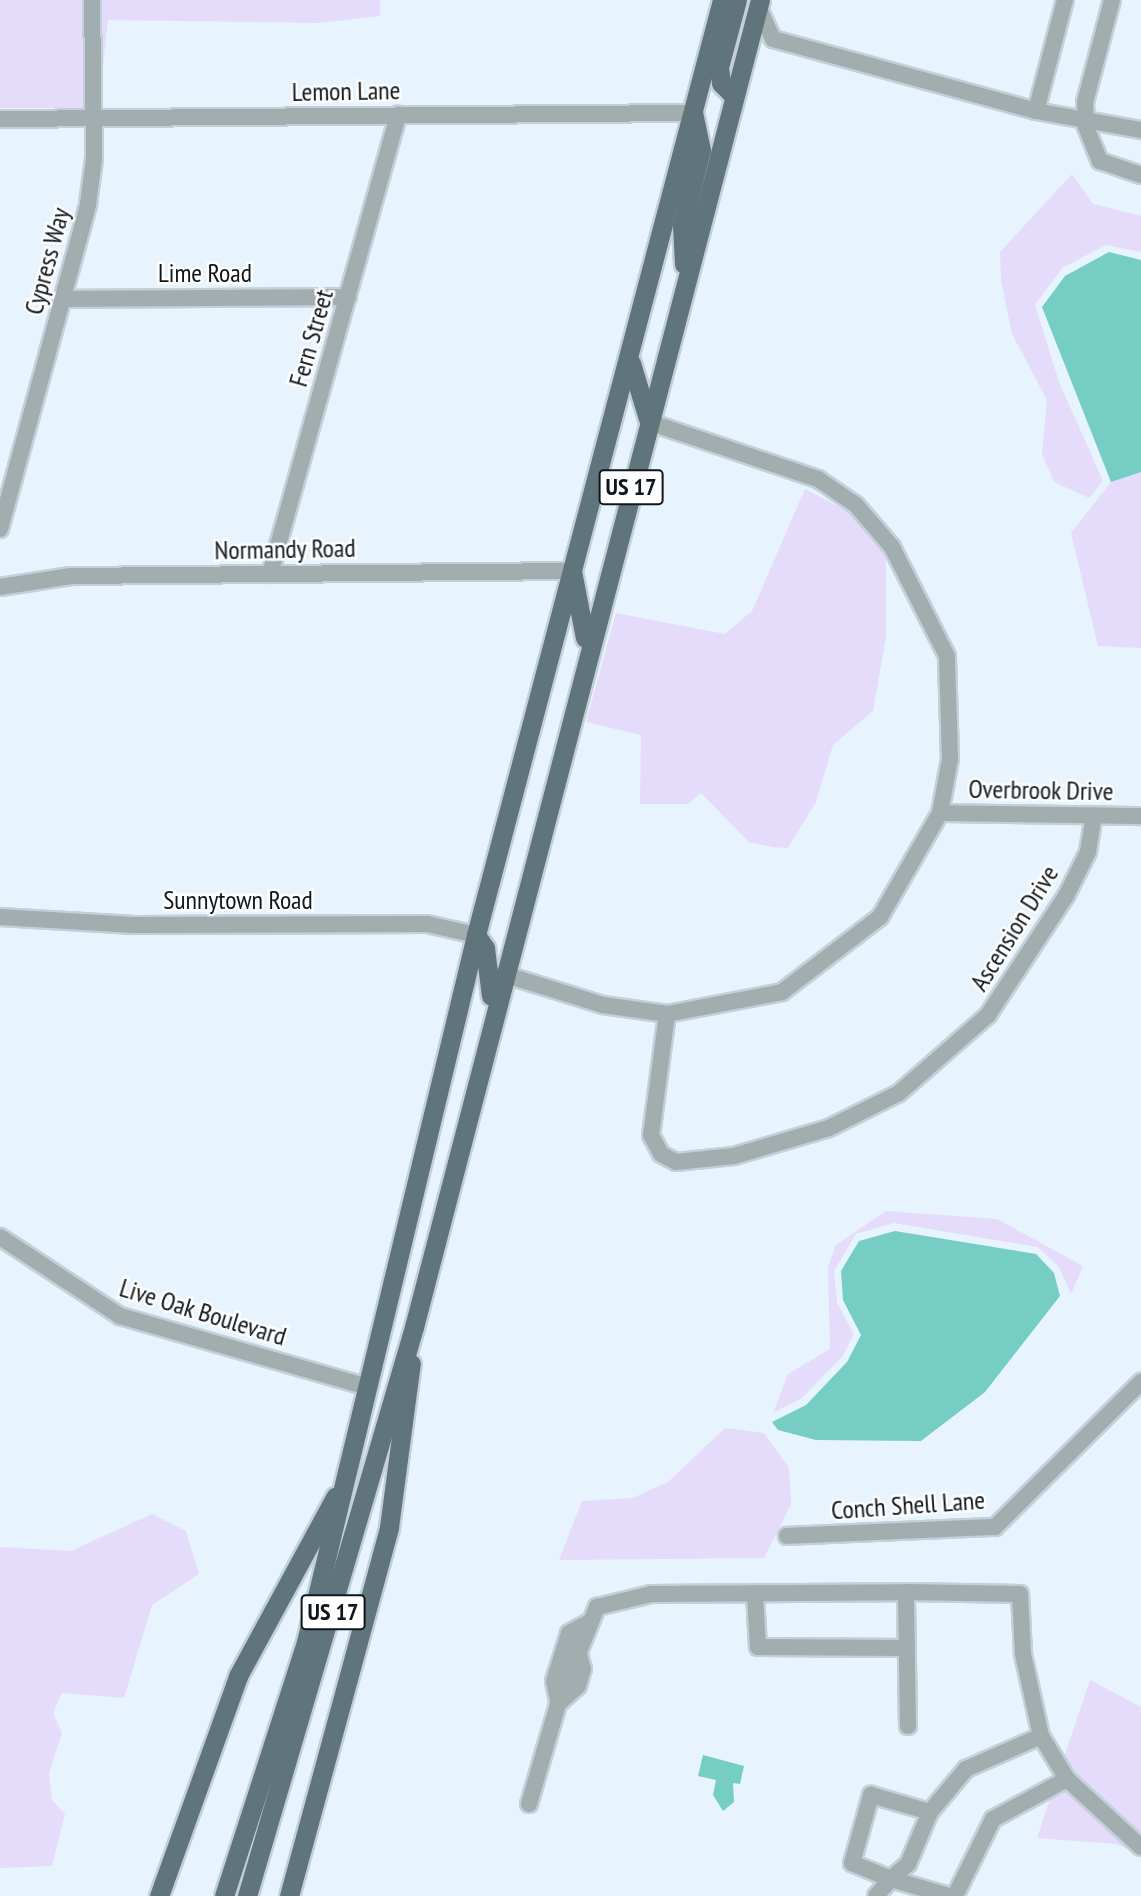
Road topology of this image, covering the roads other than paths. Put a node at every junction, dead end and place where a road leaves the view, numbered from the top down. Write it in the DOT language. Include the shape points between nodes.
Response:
graph roads {
  1 [pos="92,0"];
  2 [pos="722,0"];
  3 [pos="737,0"];
  4 [pos="1065,0"];
  5 [pos="1112,0"];
  6 [pos="759,1"];
  7 [pos="734,96"];
  8 [pos="1036,111"];
  9 [pos="693,113"];
  10 [pos="398,115"];
  11 [pos="93,118"];
  12 [pos="0,119"];
  13 [pos="1085,121"];
  14 [pos="1141,130"];
  15 [pos="1141,175"];
  16 [pos="685,282"];
  17 [pos="348,297"];
  18 [pos="62,299"];
  19 [pos="629,355"];
  20 [pos="649,422"];
  21 [pos="0,529"];
  22 [pos="572,571"];
  23 [pos="270,574"];
  24 [pos="0,587"];
  25 [pos="586,653"];
  26 [pos="940,813"];
  27 [pos="1094,815"];
  28 [pos="1141,816"];
  29 [pos="0,917"];
  30 [pos="476,935"];
  31 [pos="503,974"];
  32 [pos="667,1014"];
  33 [pos="492,1015"];
  34 [pos="0,1237"];
  35 [pos="414,1327"];
  36 [pos="1141,1381"];
  37 [pos="367,1387"];
  38 [pos="346,1478"];
  39 [pos="787,1536"];
  40 [pos="906,1592"];
  41 [pos="755,1594"];
  42 [pos="907,1648"];
  43 [pos="571,1657"];
  44 [pos="558,1704"];
  45 [pos="908,1726"];
  46 [pos="1041,1736"];
  47 [pos="1067,1779"];
  48 [pos="529,1804"];
  49 [pos="930,1812"];
  50 [pos="1141,1847"];
  51 [pos="891,1879"];
  52 [pos="159,1896"];
  53 [pos="224,1896"];
  54 [pos="247,1896"];
  55 [pos="289,1896"];
  56 [pos="876,1896"];
  57 [pos="949,1896"];
  58 [pos="955,1896"];
  1 -- 11 [label="street, Cypress Way"];
  2 -- 9 [label="main road, US 17"];
  3 -- 7 [label="main road" via="719,67 721,83"];
  4 -- 8 [label="street"];
  5 -- 13 [label="street"];
  6 -- 7 [label="main road, US 17"];
  6 -- 8 [label="street" via="771,37"];
  7 -- 16 [label="main road, US 17"];
  8 -- 13 [label="street"];
  9 -- 10 [label="street, Lemon Lane"];
  9 -- 16 [label="main road" via="702,140 682,226"];
  9 -- 19 [label="main road, US 17"];
  10 -- 11 [label="street, Lemon Lane"];
  10 -- 17 [label="street, Fern Street"];
  11 -- 12 [label="street, Lemon Lane"];
  11 -- 18 [label="street, Cypress Way" via="88,204"];
  13 -- 14 [label="street"];
  13 -- 15 [label="street" via="1100,161"];
  16 -- 20 [label="main road, US 17"];
  17 -- 18 [label="street, Lime Road"];
  17 -- 23 [label="street, Fern Street"];
  18 -- 21 [label="street, Cypress Way"];
  19 -- 20 [label="main road"];
  19 -- 22 [label="main road, US 17"];
  20 -- 25 [label="main road, US 17"];
  20 -- 26 [label="street" via="818,478 856,505 892,547 947,656 950,759"];
  22 -- 23 [label="street, Normandy Road"];
  22 -- 25 [label="main road"];
  22 -- 30 [label="main road, US 17"];
  23 -- 24 [label="street, Normandy Road" via="71,576"];
  25 -- 31 [label="main road, US 17"];
  26 -- 27 [label="street, Overbrook Drive"];
  26 -- 32 [label="street" via="880,918 838,955 782,992"];
  27 -- 28 [label="street, Overbrook Drive"];
  27 -- 32 [label="street, Ascension Drive" via="1088,852 1071,885 988,1016 899,1093 829,1128 734,1156 676,1162 661,1154 651,1135"];
  29 -- 30 [label="street, Sunnytown Road" via="134,925 427,924"];
  30 -- 33 [label="main road" via="489,964"];
  30 -- 37 [label="main road, US 17"];
  31 -- 32 [label="street" via="603,1005"];
  31 -- 33 [label="main road, US 17"];
  33 -- 35 [label="main road, US 17"];
  34 -- 37 [label="street, Live Oak Boulevard" via="120,1316"];
  35 -- 54 [label="main road, US 17"];
  35 -- 55 [label="main road" via="408,1419 389,1527"];
  36 -- 39 [label="street, Conch Shell Lane" via="995,1527"];
  37 -- 38 [label="main road, US 17"];
  38 -- 52 [label="main road" via="238,1676"];
  38 -- 53 [label="main road, US 17" via="295,1679"];
  40 -- 41 [label="street"];
  40 -- 42 [label="street"];
  40 -- 46 [label="street" via="1020,1594 1023,1654"];
  41 -- 42 [label="street" via="758,1647"];
  41 -- 43 [label="street" via="618,1599 597,1607 588,1623 569,1633"];
  42 -- 45 [label="street"];
  43 -- 44 [label="street" via="554,1681"];
  43 -- 44 [label="street" via="583,1669 578,1686"];
  44 -- 48 [label="street"];
  46 -- 47 [label="street"];
  46 -- 49 [label="street" via="966,1769"];
  47 -- 50 [label="street"];
  47 -- 58 [label="street" via="993,1819"];
  49 -- 51 [label="street" via="908,1864"];
  49 -- 51 [label="street" via="871,1795 852,1863"];
  51 -- 56 [label="street"];
  51 -- 57 [label="street"];
}
